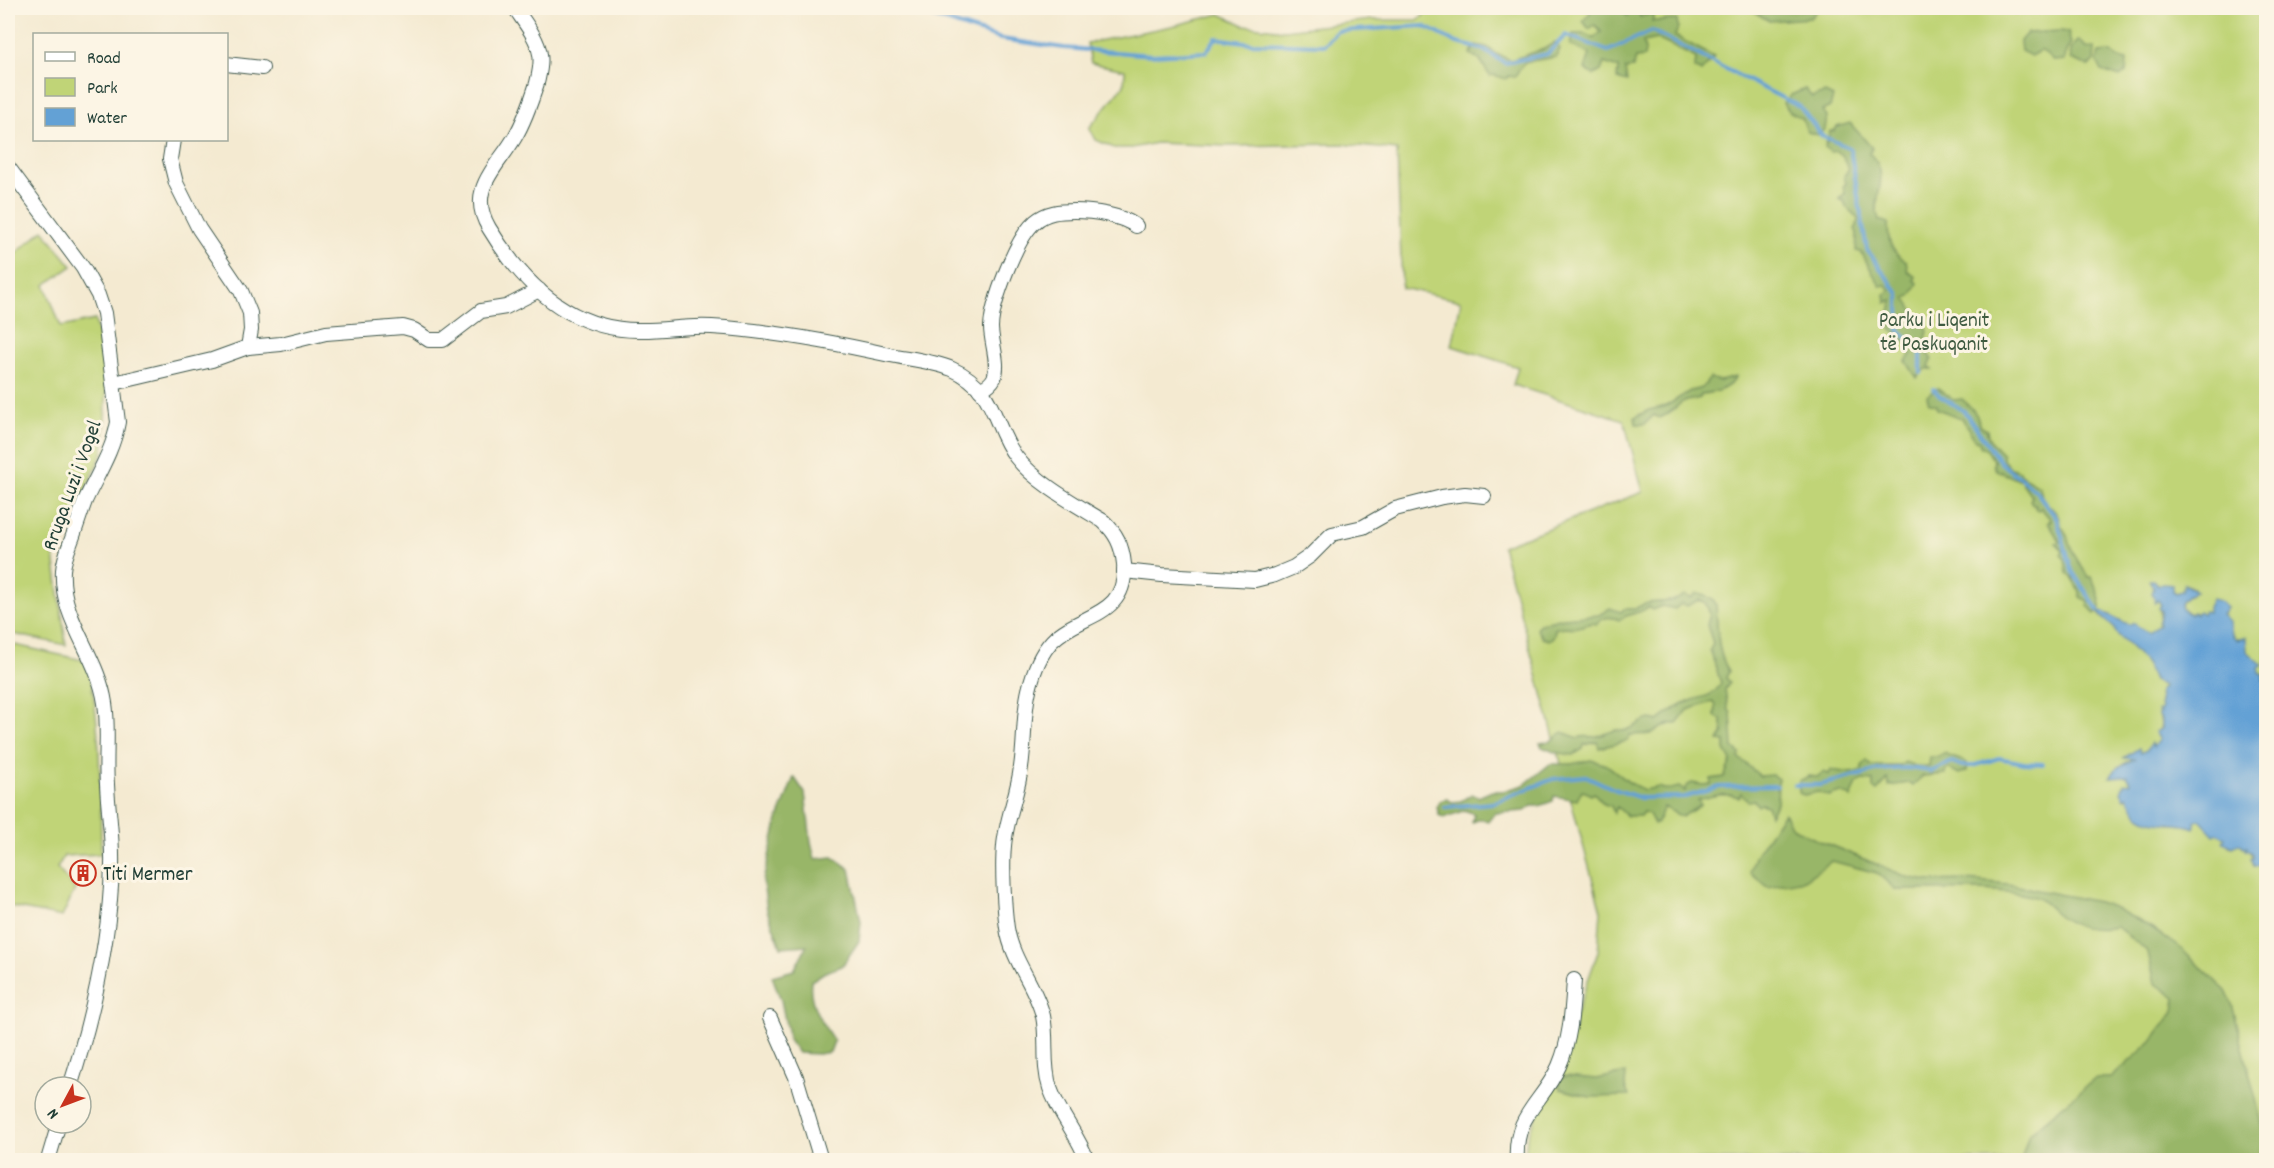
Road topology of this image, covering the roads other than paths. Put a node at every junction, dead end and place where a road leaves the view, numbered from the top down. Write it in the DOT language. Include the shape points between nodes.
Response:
graph roads {
  1 [pos="515,8"];
  2 [pos="228,64"];
  3 [pos="262,68"];
  4 [pos="173,141"];
  5 [pos="8,166"];
  6 [pos="1136,226"];
  7 [pos="539,290"];
  8 [pos="248,347"];
  9 [pos="114,383"];
  10 [pos="980,390"];
  11 [pos="1484,496"];
  12 [pos="1124,571"];
  13 [pos="1574,980"];
  14 [pos="770,1018"];
  15 [pos="73,1075"];
  16 [pos="56,1135"];
  17 [pos="48,1161"];
  18 [pos="821,1161"];
  19 [pos="1087,1161"];
  20 [pos="1517,1161"];
  1 -- 7 [label="street" via="536,41 542,61 525,117 487,179 480,200 487,226"];
  2 -- 3 [label="street"];
  4 -- 8 [label="street" via="170,159 176,183 199,229 241,291 250,314"];
  5 -- 9 [label="street, Rruga Luzi i Vogel" via="92,282 104,313"];
  6 -- 10 [label="street" via="1090,211 1062,211 1034,222 994,304 994,379"];
  7 -- 8 [label="street" via="506,308 482,311 443,340 429,340 403,327 326,333"];
  7 -- 10 [label="street" via="570,314 614,327 637,331 710,327 850,346 950,368"];
  8 -- 9 [label="street" via="212,360"];
  9 -- 15 [label="street, Rruga Luzi i Vogel" via="116,437 86,501 63,569 64,593 73,623 94,664 106,704 112,864 106,943 96,997"];
  10 -- 12 [label="street" via="1016,457 1113,530 1119,539"];
  11 -- 12 [label="street" via="1442,497 1395,509 1363,527 1332,534 1310,556 1275,575 1255,579"];
  12 -- 19 [label="street" via="1123,584 1109,606 1053,640 1036,668 1029,689 1021,768 1004,847 1007,928 1012,948 1042,1013 1050,1088"];
  13 -- 20 [label="street" via="1570,1035 1551,1082 1520,1126"];
  14 -- 18 [label="street" via="796,1077"];
  16 -- 17 [label="street"];
}
